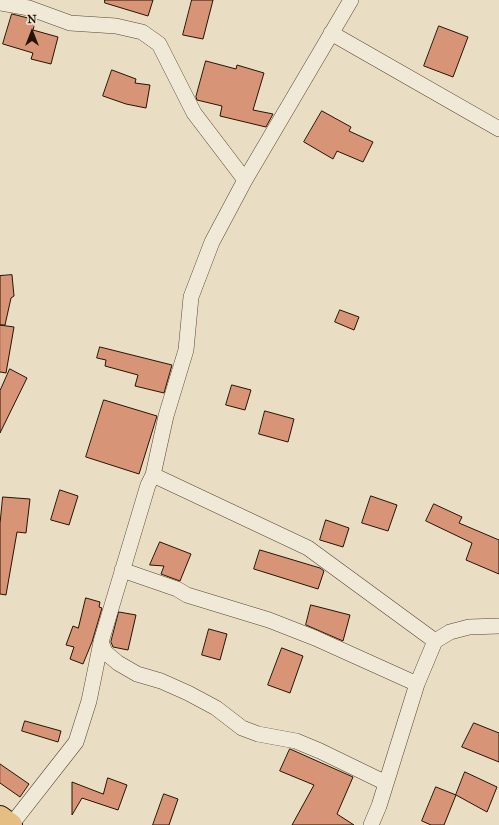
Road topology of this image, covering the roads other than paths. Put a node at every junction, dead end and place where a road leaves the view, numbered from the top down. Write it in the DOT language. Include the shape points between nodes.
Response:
graph roads {
  1 [pos="351,0"];
  2 [pos="0,3"];
  3 [pos="331,33"];
  4 [pos="499,129"];
  5 [pos="245,180"];
  6 [pos="153,476"];
  7 [pos="122,570"];
  8 [pos="499,626"];
  9 [pos="435,641"];
  10 [pos="101,642"];
  11 [pos="417,684"];
  12 [pos="386,783"];
  13 [pos="0,817"];
  14 [pos="11,825"];
  15 [pos="371,825"];
  1 -- 3 [label="street"];
  2 -- 5 [label="street" via="30,8 70,23 116,26 142,32 159,44 194,113"];
  3 -- 4 [label="street"];
  3 -- 5 [label="street"];
  5 -- 6 [label="street" via="212,242 191,297 186,350 166,416"];
  6 -- 7 [label="street"];
  6 -- 9 [label="street" via="308,548"];
  7 -- 10 [label="street"];
  7 -- 11 [label="street" via="187,595 269,620"];
  8 -- 9 [label="street" via="469,627 450,632"];
  9 -- 11 [label="street"];
  10 -- 12 [label="street" via="105,652 118,663 137,674 188,693 216,708 242,728 258,734 296,741"];
  10 -- 14 [label="street" via="89,701 76,742"];
  11 -- 12 [label="street"];
  12 -- 15 [label="street"];
  13 -- 14 [label="highway"];
}
